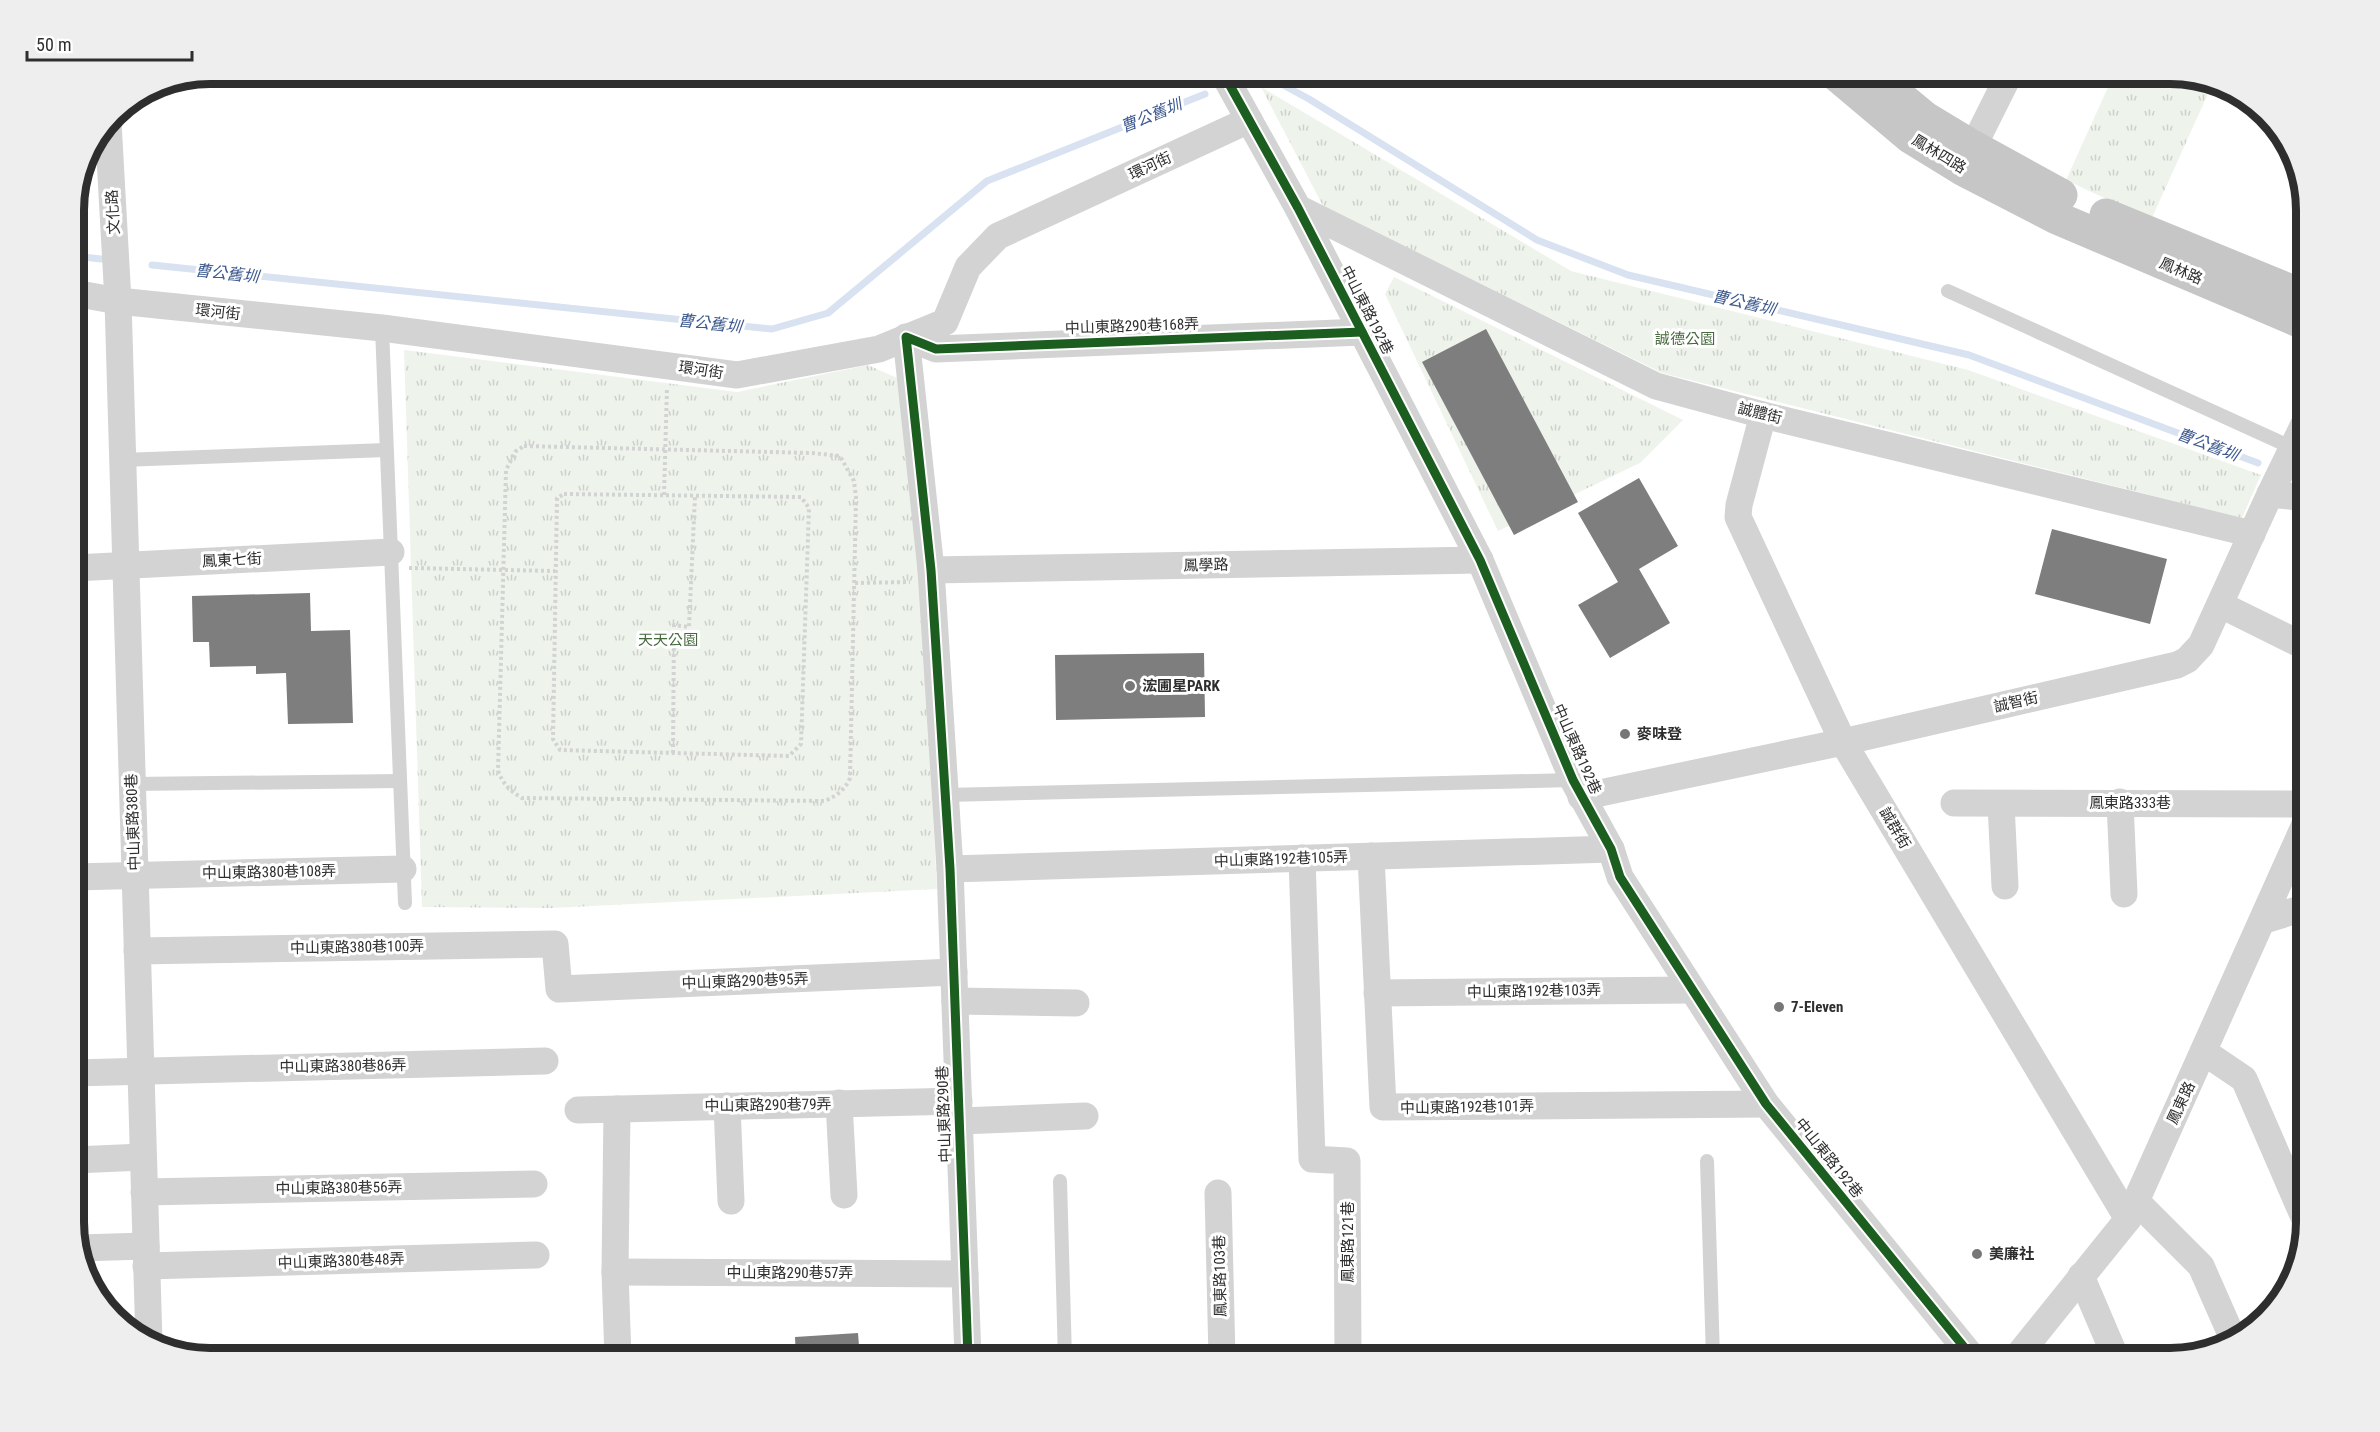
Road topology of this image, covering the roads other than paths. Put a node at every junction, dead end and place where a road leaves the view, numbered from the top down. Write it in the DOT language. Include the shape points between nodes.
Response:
graph roads {
  1 [pos="1229,84"];
  2 [pos="1846,84"];
  3 [pos="1883,84"];
  4 [pos="2005,84"];
  5 [pos="1244,110"];
  6 [pos="109,135"];
  7 [pos="1967,158"];
  8 [pos="1298,208"];
  9 [pos="2062,208"];
  10 [pos="1948,291"];
  11 [pos="2296,293"];
  12 [pos="84,295"];
  13 [pos="118,301"];
  14 [pos="2296,319"];
  15 [pos="382,328"];
  16 [pos="1362,332"];
  17 [pos="906,337"];
  18 [pos="1763,415"];
  19 [pos="2296,442"];
  20 [pos="2293,448"];
  21 [pos="386,450"];
  22 [pos="122,460"];
  23 [pos="2270,494"];
  24 [pos="2296,497"];
  25 [pos="2252,534"];
  26 [pos="391,560"];
  27 [pos="1480,560"];
  28 [pos="125,566"];
  29 [pos="84,568"];
  30 [pos="932,576"];
  31 [pos="2221,605"];
  32 [pos="2296,642"];
  33 [pos="1843,742"];
  34 [pos="400,780"];
  35 [pos="132,784"];
  36 [pos="1577,789"];
  37 [pos="946,795"];
  38 [pos="2120,802"];
  39 [pos="1954,803"];
  40 [pos="2001,804"];
  41 [pos="2296,804"];
  42 [pos="2296,844"];
  43 [pos="1611,849"];
  44 [pos="1371,856"];
  45 [pos="1302,858"];
  46 [pos="403,869"];
  47 [pos="951,869"];
  48 [pos="135,875"];
  49 [pos="84,877"];
  50 [pos="2005,886"];
  51 [pos="2124,894"];
  52 [pos="405,903"];
  53 [pos="2296,911"];
  54 [pos="2262,921"];
  55 [pos="137,951"];
  56 [pos="557,966"];
  57 [pos="954,972"];
  58 [pos="1691,990"];
  59 [pos="1377,993"];
  60 [pos="955,1001"];
  61 [pos="1076,1003"];
  62 [pos="2204,1052"];
  63 [pos="545,1061"];
  64 [pos="140,1070"];
  65 [pos="84,1072"];
  66 [pos="839,1103"];
  67 [pos="1766,1104"];
  68 [pos="727,1106"];
  69 [pos="617,1109"];
  70 [pos="578,1110"];
  71 [pos="959,1111"];
  72 [pos="1085,1116"];
  73 [pos="143,1157"];
  74 [pos="84,1160"];
  75 [pos="1707,1161"];
  76 [pos="1060,1181"];
  77 [pos="534,1184"];
  78 [pos="144,1192"];
  79 [pos="1218,1193"];
  80 [pos="844,1195"];
  81 [pos="2296,1197"];
  82 [pos="731,1201"];
  83 [pos="2132,1210"];
  84 [pos="87,1249"];
  85 [pos="146,1256"];
  86 [pos="536,1256"];
  87 [pos="615,1272"];
  88 [pos="965,1274"];
  89 [pos="2081,1276"];
  90 [pos="148,1331"];
  91 [pos="2230,1332"];
  92 [pos="618,1348"];
  93 [pos="968,1348"];
  94 [pos="1065,1348"];
  95 [pos="1222,1348"];
  96 [pos="1348,1348"];
  97 [pos="1713,1348"];
  98 [pos="1964,1348"];
  99 [pos="2025,1348"];
  100 [pos="2111,1348"];
  1 -- 5 [label="street, 中山東路192巷"];
  2 -- 7 [label="main road, 鳳林四路" via="1910,137"];
  3 -- 7 [label="main road, 鳳林四路"];
  4 -- 7 [label="street"];
  5 -- 8 [label="street, 中山東路192巷"];
  5 -- 17 [label="street, 環河街" via="998,236 968,267 945,322"];
  6 -- 13 [label="street, 文化路"];
  7 -- 9 [label="main road, 鳳林四路"];
  8 -- 16 [label="street, 中山東路192巷"];
  8 -- 18 [label="street, 誠體街" via="1656,386"];
  9 -- 11 [label="main road, 鳳林路"];
  9 -- 14 [label="main road, 鳳林路"];
  10 -- 20 [label="lane"];
  12 -- 13 [label="street, 環河街"];
  13 -- 15 [label="street, 環河街"];
  13 -- 22 [label="street, 中山東路380巷"];
  15 -- 17 [label="street, 環河街" via="737,375 879,349"];
  15 -- 21 [label="lane"];
  16 -- 17 [label="street, 中山東路290巷168弄" via="936,349"];
  16 -- 27 [label="street, 中山東路192巷"];
  17 -- 30 [label="street, 中山東路290巷"];
  18 -- 25 [label="street, 誠體街"];
  18 -- 33 [label="street, 誠群街" via="1738,517"];
  19 -- 20 [label="street, 誠智街"];
  20 -- 23 [label="street, 誠智街"];
  21 -- 22 [label="lane"];
  21 -- 26 [label="lane"];
  22 -- 28 [label="street, 中山東路380巷"];
  23 -- 24 [label="street"];
  23 -- 25 [label="street, 誠智街"];
  25 -- 31 [label="street, 誠智街"];
  26 -- 28 [label="street, 鳳東七街"];
  26 -- 34 [label="lane"];
  27 -- 30 [label="street, 鳳學路"];
  27 -- 36 [label="street, 中山東路192巷"];
  28 -- 29 [label="street, 鳳東七街"];
  28 -- 35 [label="street, 中山東路380巷"];
  30 -- 37 [label="street, 中山東路290巷"];
  31 -- 32 [label="street"];
  31 -- 33 [label="street, 誠智街" via="2195,653 2177,665"];
  33 -- 36 [label="street, 誠智街"];
  33 -- 83 [label="street, 誠群街"];
  34 -- 35 [label="lane"];
  34 -- 46 [label="lane"];
  35 -- 48 [label="street, 中山東路380巷"];
  36 -- 37 [label="lane"];
  36 -- 43 [label="street, 中山東路192巷"];
  37 -- 47 [label="street, 中山東路290巷"];
  38 -- 40 [label="street, 鳳東路333巷"];
  38 -- 41 [label="street, 鳳東路333巷"];
  38 -- 51 [label="street"];
  39 -- 40 [label="street, 鳳東路333巷"];
  40 -- 50 [label="street"];
  42 -- 54 [label="street, 鳳東路"];
  43 -- 44 [label="street, 中山東路192巷105弄"];
  43 -- 58 [label="street, 中山東路192巷" via="1620,877"];
  44 -- 45 [label="street, 中山東路192巷105弄"];
  44 -- 59 [label="street, 中山東路192巷101弄"];
  45 -- 47 [label="street, 中山東路192巷105弄"];
  45 -- 96 [label="street, 鳳東路121巷" via="1312,1159 1347,1161"];
  46 -- 48 [label="street, 中山東路380巷108弄"];
  46 -- 52 [label="lane"];
  47 -- 57 [label="street, 中山東路290巷"];
  48 -- 49 [label="street, 中山東路380巷108弄"];
  48 -- 55 [label="street, 中山東路380巷"];
  53 -- 54 [label="street"];
  54 -- 62 [label="street, 鳳東路"];
  55 -- 56 [label="street, 中山東路380巷100弄" via="555,944"];
  55 -- 64 [label="street, 中山東路380巷"];
  56 -- 57 [label="street, 中山東路290巷95弄" via="558,989"];
  57 -- 60 [label="street, 中山東路290巷"];
  58 -- 59 [label="street, 中山東路192巷103弄"];
  58 -- 67 [label="street, 中山東路192巷"];
  59 -- 67 [label="street, 中山東路192巷101弄" via="1383,1107"];
  60 -- 61 [label="street"];
  60 -- 71 [label="street, 中山東路290巷"];
  62 -- 81 [label="street" via="2244,1079"];
  62 -- 83 [label="street, 鳳東路"];
  63 -- 64 [label="street, 中山東路380巷86弄"];
  64 -- 65 [label="street, 中山東路380巷86弄"];
  64 -- 73 [label="street, 中山東路380巷"];
  66 -- 68 [label="street, 中山東路290巷79弄"];
  66 -- 71 [label="street, 中山東路290巷79弄"];
  66 -- 80 [label="street"];
  67 -- 98 [label="street, 中山東路192巷"];
  68 -- 69 [label="street, 中山東路290巷79弄"];
  68 -- 82 [label="street"];
  69 -- 70 [label="street, 中山東路290巷79弄"];
  69 -- 87 [label="street"];
  71 -- 72 [label="street, 中山東路290巷79弄"];
  71 -- 88 [label="street, 中山東路290巷"];
  73 -- 74 [label="street"];
  73 -- 78 [label="street, 中山東路380巷"];
  75 -- 97 [label="lane"];
  76 -- 94 [label="lane"];
  77 -- 78 [label="street, 中山東路380巷56弄"];
  78 -- 85 [label="street, 中山東路380巷"];
  79 -- 95 [label="street, 鳳東路103巷"];
  83 -- 89 [label="street, 鳳東路"];
  83 -- 91 [label="street, 誠群街" via="2200,1266"];
  84 -- 85 [label="street, 中山東路380巷48弄"];
  85 -- 86 [label="street, 中山東路380巷48弄"];
  85 -- 90 [label="street, 中山東路380巷"];
  87 -- 88 [label="street, 中山東路290巷57弄"];
  87 -- 92 [label="street"];
  88 -- 93 [label="street, 中山東路290巷"];
  89 -- 99 [label="street, 鳳東路"];
  89 -- 100 [label="street"];
}
